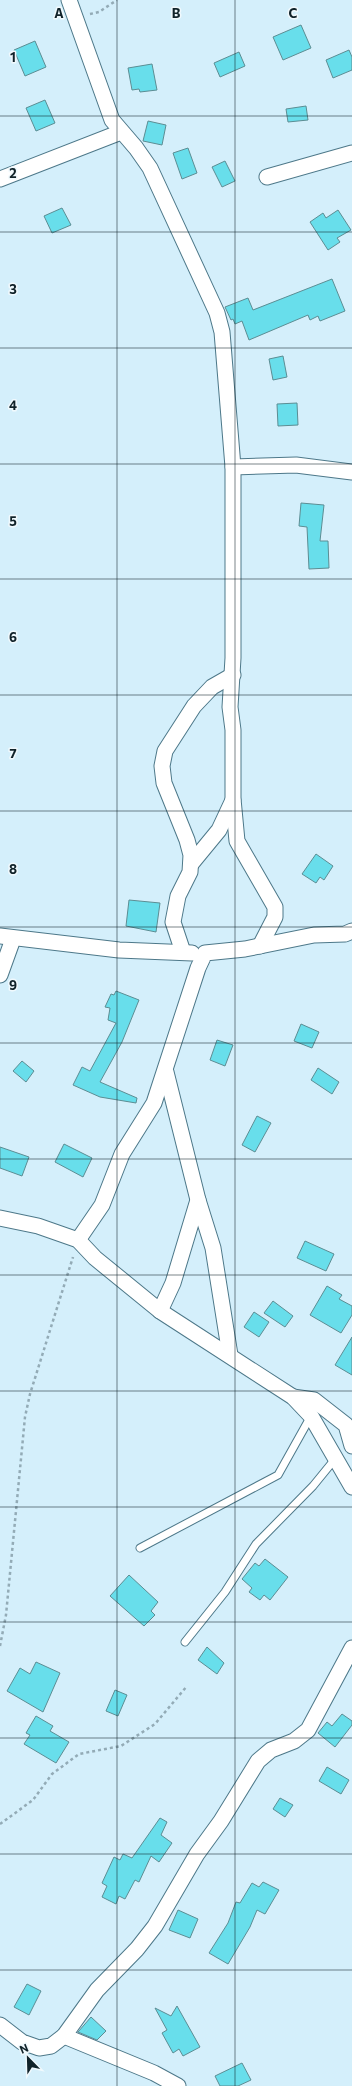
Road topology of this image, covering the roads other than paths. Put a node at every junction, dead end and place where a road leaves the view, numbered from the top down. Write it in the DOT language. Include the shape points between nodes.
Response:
graph roads {
  1 [pos="69,0"];
  2 [pos="121,132"];
  3 [pos="352,153"];
  4 [pos="267,178"];
  5 [pos="0,179"];
  6 [pos="234,467"];
  7 [pos="352,472"];
  8 [pos="233,675"];
  9 [pos="233,799"];
  10 [pos="191,864"];
  11 [pos="352,931"];
  12 [pos="6,938"];
  13 [pos="260,946"];
  14 [pos="183,952"];
  15 [pos="205,953"];
  16 [pos="0,974"];
  17 [pos="166,1072"];
  18 [pos="198,1200"];
  19 [pos="0,1218"];
  20 [pos="78,1240"];
  21 [pos="160,1311"];
  22 [pos="230,1355"];
  23 [pos="293,1397"];
  24 [pos="311,1416"];
  25 [pos="349,1422"];
  26 [pos="352,1446"];
  27 [pos="335,1459"];
  28 [pos="352,1488"];
  29 [pos="140,1548"];
  30 [pos="185,1642"];
  31 [pos="352,1648"];
  32 [pos="0,2025"];
  33 [pos="64,2036"];
  34 [pos="178,2086"];
  1 -- 2 [label="street" via="106,108"];
  2 -- 5 [label="street"];
  2 -- 6 [label="street" via="150,168 217,313 222,332"];
  3 -- 4 [label="street"];
  6 -- 7 [label="street" via="296,465"];
  6 -- 8 [label="street"];
  8 -- 9 [label="street" via="230,707 233,730"];
  8 -- 10 [label="street" via="212,687 194,706 165,751 162,766 164,782 187,840"];
  9 -- 10 [label="street" via="219,830"];
  9 -- 13 [label="street" via="238,846 275,907 275,918"];
  10 -- 14 [label="street" via="190,872 178,896 173,922"];
  11 -- 13 [label="street" via="345,934 314,935"];
  12 -- 14 [label="street" via="119,950"];
  12 -- 16 [label="street"];
  13 -- 15 [label="street"];
  14 -- 15 [label="street"];
  15 -- 17 [label="street"];
  17 -- 18 [label="street"];
  17 -- 20 [label="street" via="152,1108 115,1168 102,1205"];
  18 -- 21 [label="street" via="173,1283"];
  18 -- 22 [label="street" via="214,1248"];
  19 -- 20 [label="street" via="38,1226"];
  20 -- 21 [label="street" via="95,1258"];
  21 -- 22 [label="street"];
  22 -- 23 [label="street"];
  23 -- 24 [label="street"];
  23 -- 25 [label="street" via="314,1400"];
  24 -- 27 [label="street"];
  24 -- 29 [label="lane" via="278,1475"];
  25 -- 26 [label="street"];
  27 -- 28 [label="street"];
  27 -- 30 [label="lane" via="313,1486 256,1544 225,1592"];
  31 -- 33 [label="street" via="308,1730 294,1741 271,1750 258,1761 222,1821 197,1854 155,1926 137,1949 97,1990"];
  32 -- 33 [label="street" via="22,2042 38,2048 51,2046"];
  33 -- 34 [label="street"];
}
